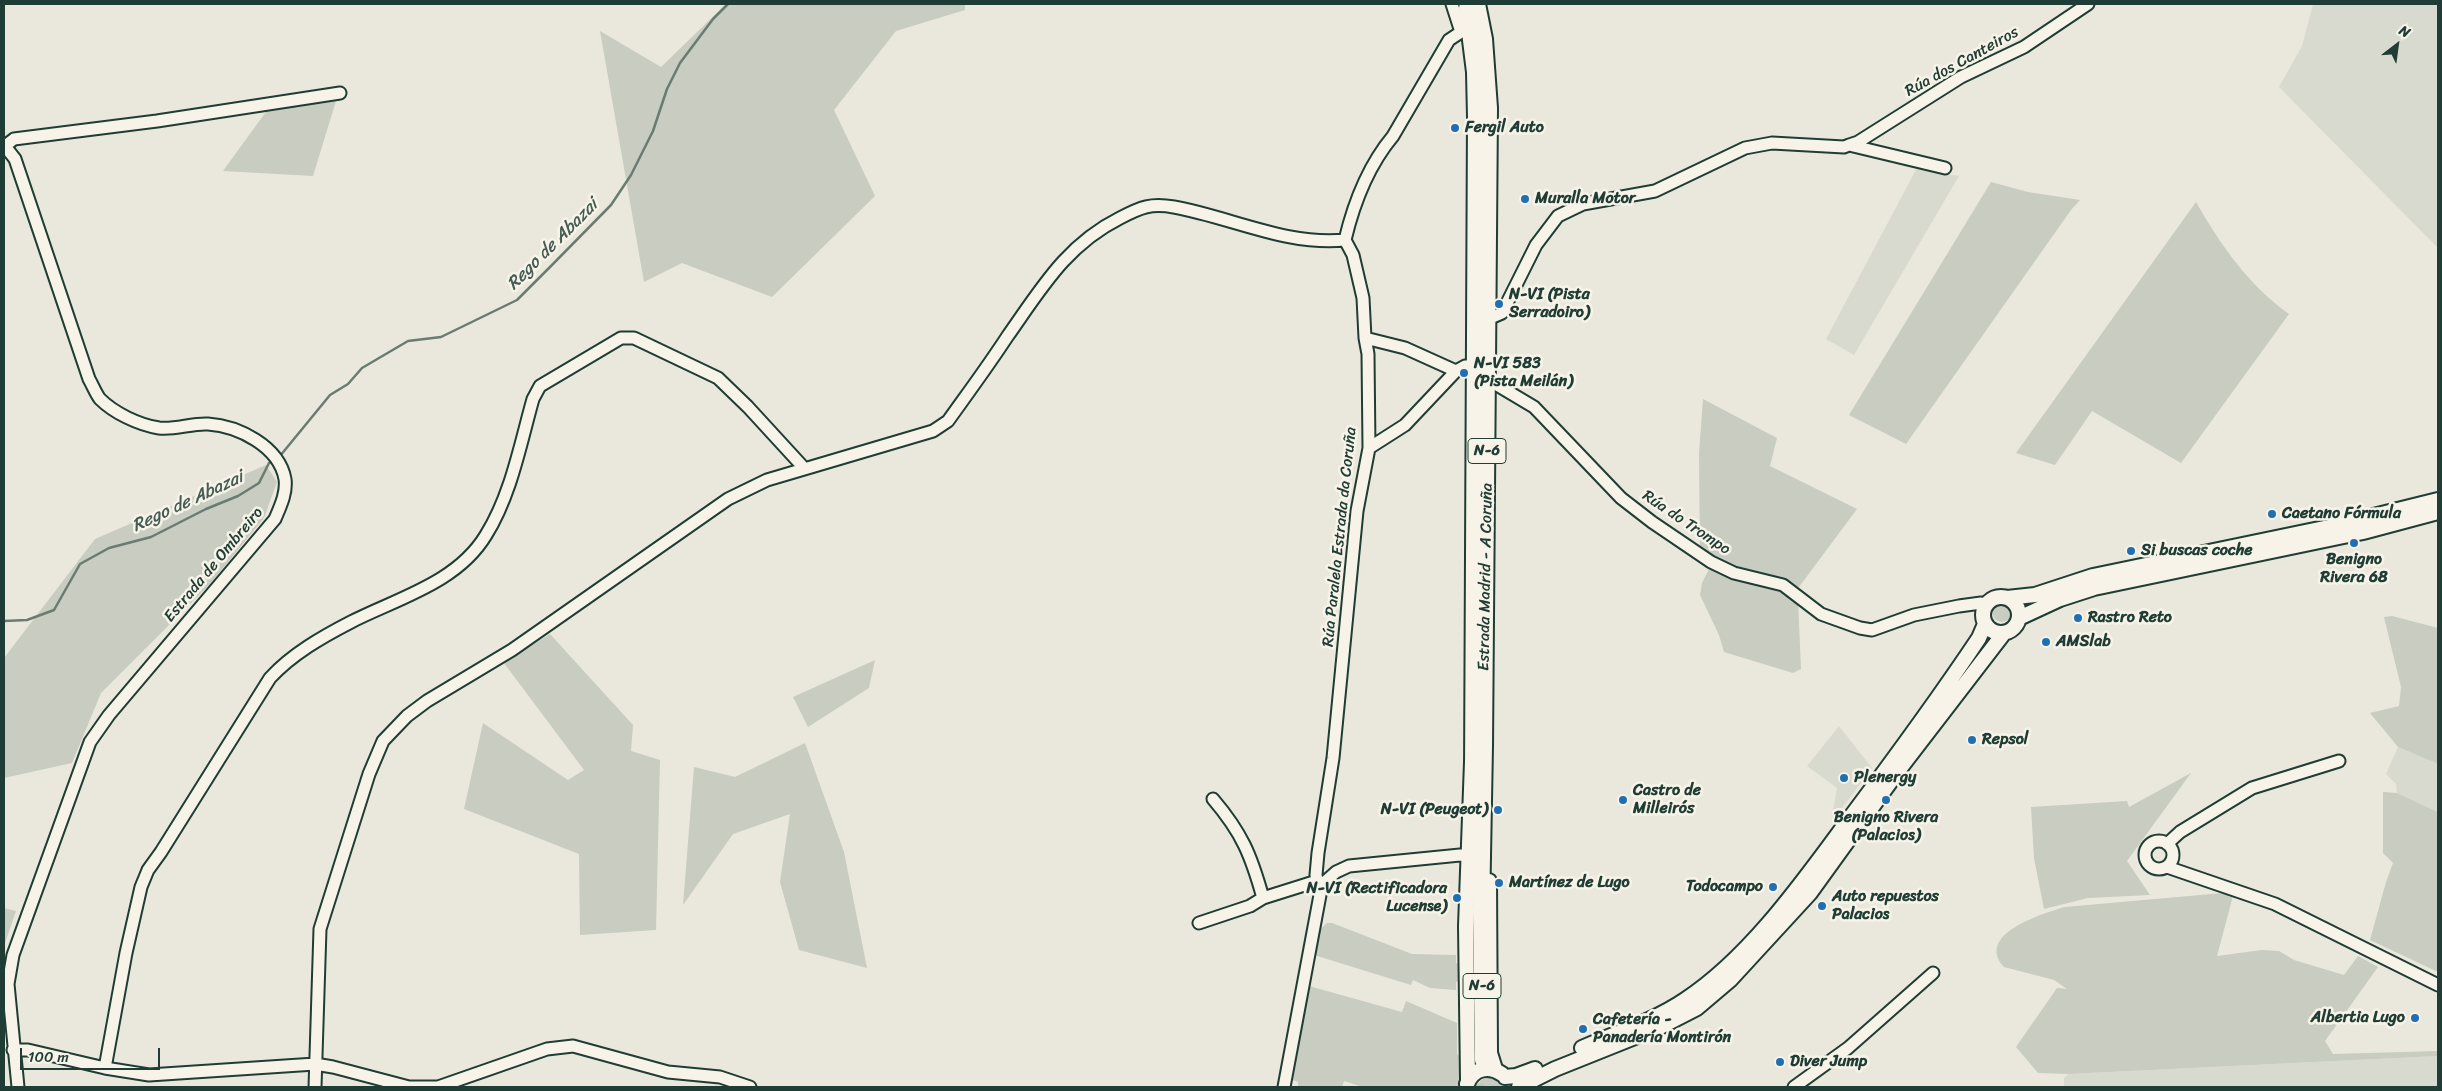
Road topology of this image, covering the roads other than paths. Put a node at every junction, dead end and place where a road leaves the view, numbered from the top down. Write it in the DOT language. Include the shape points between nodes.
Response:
graph roads {
  1 [pos="1452,4"];
  2 [pos="1466,4"];
  3 [pos="1477,4"];
  4 [pos="2088,4"];
  5 [pos="1466,31"];
  6 [pos="340,93"];
  7 [pos="1849,145"];
  8 [pos="4,146"];
  9 [pos="1945,168"];
  10 [pos="1345,240"];
  11 [pos="1488,319"];
  12 [pos="1365,338"];
  13 [pos="1475,366"];
  14 [pos="1456,371"];
  15 [pos="1487,380"];
  16 [pos="1369,448"];
  17 [pos="804,468"];
  18 [pos="2438,500"];
  19 [pos="2438,512"];
  20 [pos="2007,598"];
  21 [pos="1985,605"];
  22 [pos="2019,618"];
  23 [pos="1984,624"];
  24 [pos="2004,633"];
  25 [pos="1479,746"];
  26 [pos="2339,761"];
  27 [pos="1213,799"];
  28 [pos="2167,844"];
  29 [pos="1468,856"];
  30 [pos="2167,867"];
  31 [pos="1318,884"];
  32 [pos="1263,898"];
  33 [pos="1199,923"];
  34 [pos="1933,973"];
  35 [pos="2438,985"];
  36 [pos="8,1031"];
  37 [pos="13,1050"];
  38 [pos="315,1064"];
  39 [pos="105,1068"];
  40 [pos="1555,1068"];
  41 [pos="1494,1071"];
  42 [pos="1467,1084"];
  43 [pos="18,1087"];
  44 [pos="315,1087"];
  45 [pos="750,1087"];
  46 [pos="1284,1087"];
  47 [pos="1519,1087"];
  48 [pos="1532,1087"];
  49 [pos="1794,1087"];
  1 -- 5 [label="street"];
  2 -- 5 [label="highway, Estrada Madrid - A Coruña / N-6"];
  3 -- 11 [label="highway, Estrada Madrid - A Coruña / N-6" via="1484,39 1488,108"];
  4 -- 7 [label="street, Rúa dos Canteiros" via="2024,47 1961,76"];
  5 -- 10 [label="street" via="1449,40 1394,136 1382,150 1366,178"];
  5 -- 13 [label="highway, Estrada Madrid - A Coruña / N-6" via="1475,72"];
  6 -- 8 [label="street" via="14,139"];
  7 -- 9 [label="street"];
  7 -- 11 [label="street" via="1772,143 1745,148 1655,191 1582,204 1558,216 1536,245 1502,313"];
  8 -- 36 [label="street, Estrada de Ombreiro" via="14,159 89,379 99,398 129,418 158,428 207,424 227,427 246,435 264,446 278,461 285,479 283,499 275,519 109,715 90,742 12,955"];
  10 -- 12 [label="street, Rúa Paralela Estrada da Coruña" via="1363,298"];
  10 -- 17 [label="street" via="1324,242 1152,204 1136,209 1087,237 1069,253 948,421 932,431"];
  11 -- 15 [label="highway, Estrada Madrid - A Coruña / N-6"];
  12 -- 14 [label="street" via="1406,348"];
  12 -- 16 [label="street, Rúa Paralela Estrada da Coruña"];
  13 -- 14 [label="street" via="1465,366"];
  13 -- 25 [label="highway, Estrada Madrid - A Coruña / N-6"];
  14 -- 16 [label="street" via="1405,424"];
  15 -- 21 [label="street, Rúa do Trompo" via="1534,408 1621,498 1652,522 1711,562 1734,573 1783,585 1821,614 1872,630 1914,615 1959,606"];
  15 -- 25 [label="highway, Estrada Madrid - A Coruña / N-6"];
  16 -- 31 [label="street, Rúa Paralela Estrada da Coruña" via="1357,510 1333,758 1318,853"];
  17 -- 38 [label="street" via="767,480 728,499 512,650 427,701 383,741 369,774 320,929"];
  17 -- 39 [label="street" via="718,378 634,338 621,338 540,386 499,510 486,536 469,558 458,569 403,599 350,622 311,645 270,678 148,870 126,953"];
  18 -- 20 [label="main road" via="2329,527 2093,576 2035,595"];
  19 -- 22 [label="main road" via="2363,532 2094,588"];
  20 -- 21 [label="main road" via="1995,598"];
  20 -- 22 [label="main road" via="2018,608"];
  21 -- 23 [label="main road"];
  22 -- 24 [label="main road" via="2014,628"];
  23 -- 24 [label="main road" via="1993,632"];
  23 -- 41 [label="main road" via="1960,667 1800,886 1718,975 1668,1010 1524,1074"];
  24 -- 40 [label="main road" via="1810,893 1730,980 1697,1008 1660,1027"];
  25 -- 29 [label="main road"];
  25 -- 41 [label="highway, Estrada Madrid - A Coruña / N-6" via="1481,911"];
  26 -- 28 [label="street" via="2252,788 2180,832"];
  27 -- 32 [label="street" via="1240,834"];
  28 -- 30 [label="street" via="2173,854"];
  28 -- 30 [label="street" via="2151,844 2145,855 2154,868"];
  29 -- 31 [label="street" via="1349,866"];
  29 -- 42 [label="main road"];
  30 -- 35 [label="street" via="2275,904"];
  31 -- 32 [label="street"];
  31 -- 46 [label="street, Rúa Paralela Estrada da Coruña" via="1320,894"];
  32 -- 33 [label="street" via="1250,906"];
  34 -- 49 [label="street" via="1854,1042"];
  36 -- 37 [label="street, Estrada de Ombreiro"];
  37 -- 39 [label="street" via="28,1050"];
  37 -- 43 [label="street, Estrada de Ombreiro"];
  38 -- 39 [label="street" via="149,1075"];
  38 -- 44 [label="street"];
  38 -- 45 [label="street" via="409,1087 438,1087 547,1049 573,1046 668,1072 720,1077"];
  40 -- 47 [label="main road"];
  40 -- 48 [label="main road"];
  41 -- 42 [label="main road" via="1482,1069 1472,1075"];
}
